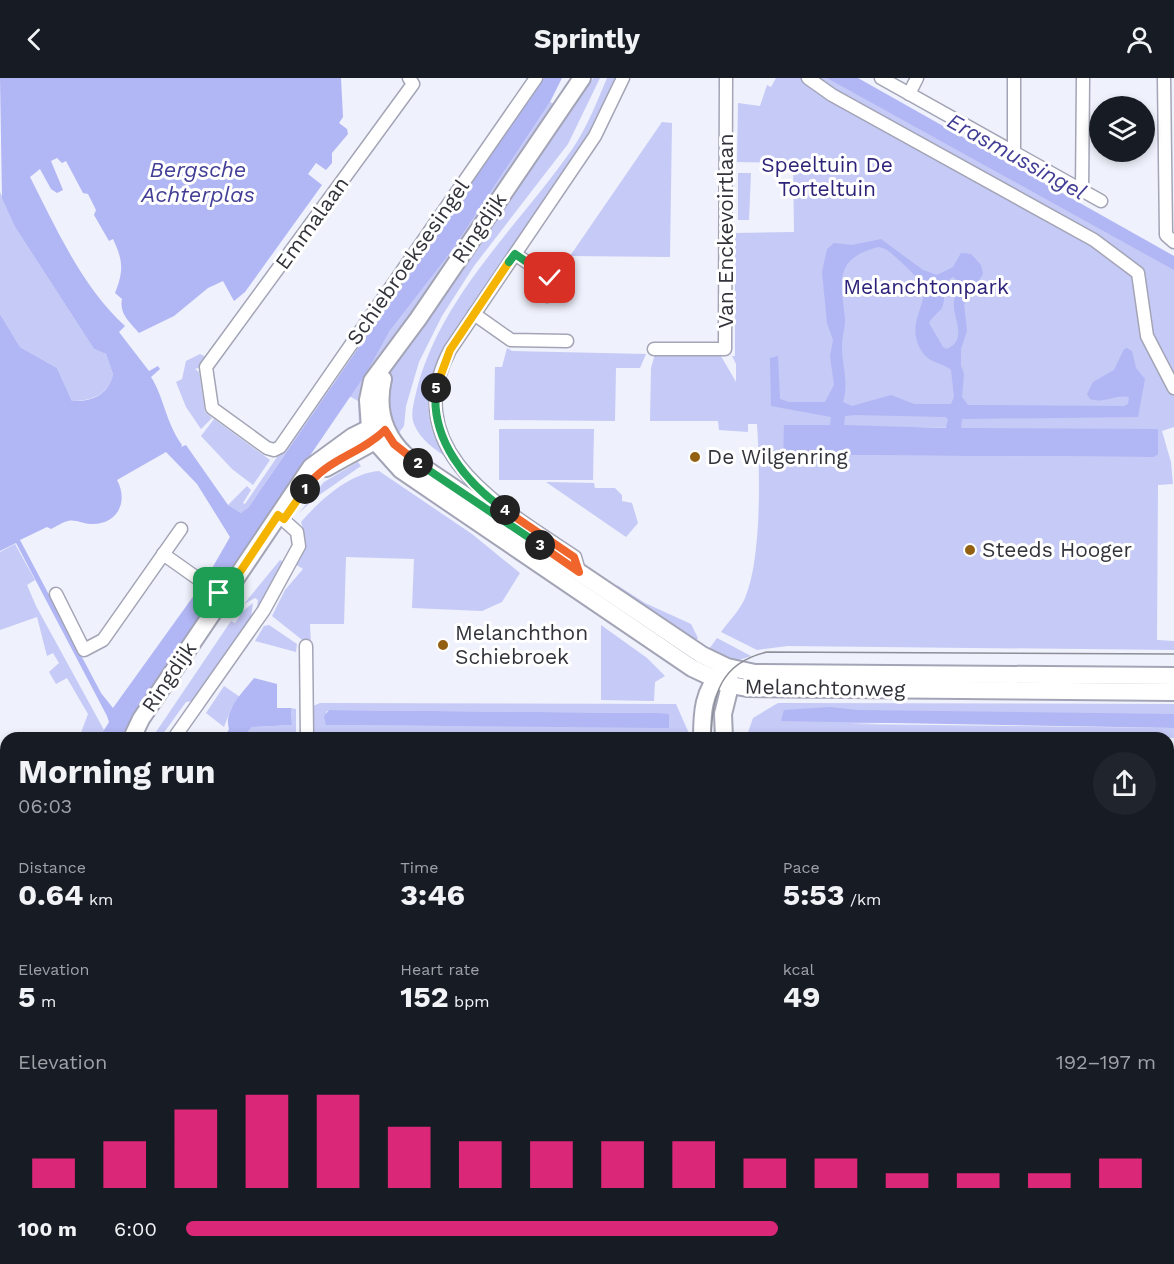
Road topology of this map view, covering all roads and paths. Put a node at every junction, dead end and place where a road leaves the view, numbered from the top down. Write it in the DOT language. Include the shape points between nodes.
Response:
graph roads {
  1 [pos="409,78"];
  2 [pos="536,78"];
  3 [pos="582,78"];
  4 [pos="623,78"];
  5 [pos="726,78"];
  6 [pos="808,78"];
  7 [pos="881,78"];
  8 [pos="917,78"];
  9 [pos="1014,78"];
  10 [pos="1083,78"];
  11 [pos="1164,78"];
  12 [pos="572,85"];
  13 [pos="909,94"];
  14 [pos="1014,154"];
  15 [pos="1082,192"];
  16 [pos="1101,201"];
  17 [pos="1170,238"];
  18 [pos="515,254"];
  19 [pos="547,296"];
  20 [pos="474,314"];
  21 [pos="567,341"];
  22 [pos="654,349"];
  23 [pos="1174,388"];
  24 [pos="376,433"];
  25 [pos="280,447"];
  26 [pos="286,521"];
  27 [pos="181,529"];
  28 [pos="163,554"];
  29 [pos="579,572"];
  30 [pos="56,594"];
  31 [pos="224,596"];
  32 [pos="306,646"];
  33 [pos="727,667"];
  34 [pos="1174,676"];
  35 [pos="714,680"];
  36 [pos="730,686"];
  37 [pos="1174,692"];
  38 [pos="136,732"];
  39 [pos="178,732"];
  40 [pos="308,732"];
  41 [pos="702,732"];
  42 [pos="724,732"];
  1 -- 25 [label="street, Emmalaan" via="413,84 206,367 212,408 267,448"];
  2 -- 25 [label="street, Schiebroeksesingel"];
  3 -- 12 [label="street, Ringdijk"];
  4 -- 18 [label="street" via="603,123"];
  5 -- 22 [label="street, Van Enckevoirtlaan" via="725,349"];
  6 -- 23 [label="street" via="851,106 1094,240 1138,273 1147,336"];
  7 -- 13 [label="street"];
  8 -- 13 [label="street"];
  9 -- 14 [label="street"];
  10 -- 15 [label="street"];
  11 -- 17 [label="street"];
  12 -- 24 [label="street, Ringdijk" via="387,364 379,395"];
  13 -- 14 [label="street"];
  14 -- 15 [label="street"];
  15 -- 16 [label="street"];
  18 -- 19 [label="street" via="550,278"];
  18 -- 20 [label="street"];
  20 -- 21 [label="street" via="511,340"];
  20 -- 29 [label="street" via="450,350 437,383 436,408 442,436 476,487 574,557"];
  24 -- 26 [label="street, Ringdijk" via="339,445 311,467"];
  24 -- 29 [label="street, Melanchtonweg"];
  24 -- 35 [label="street, Melanchtonweg" via="400,470"];
  26 -- 31 [label="street, Ringdijk"];
  26 -- 39 [label="street, Ringdijk" via="297,532 299,546 264,610"];
  27 -- 28 [label="street"];
  28 -- 30 [label="street" via="103,640 84,650"];
  28 -- 31 [label="street"];
  29 -- 33 [label="street, Melanchtonweg" via="702,655"];
  31 -- 38 [label="street, Ringdijk"];
  32 -- 40 [label="street"];
  33 -- 34 [label="street, Melanchtonweg" via="755,673"];
  33 -- 35 [label="street"];
  33 -- 36 [label="street"];
  35 -- 36 [label="street, Melanchtonweg"];
  35 -- 41 [label="street" via="705,697"];
  36 -- 37 [label="street, Melanchtonweg"];
  36 -- 42 [label="street" via="723,714"];
}
